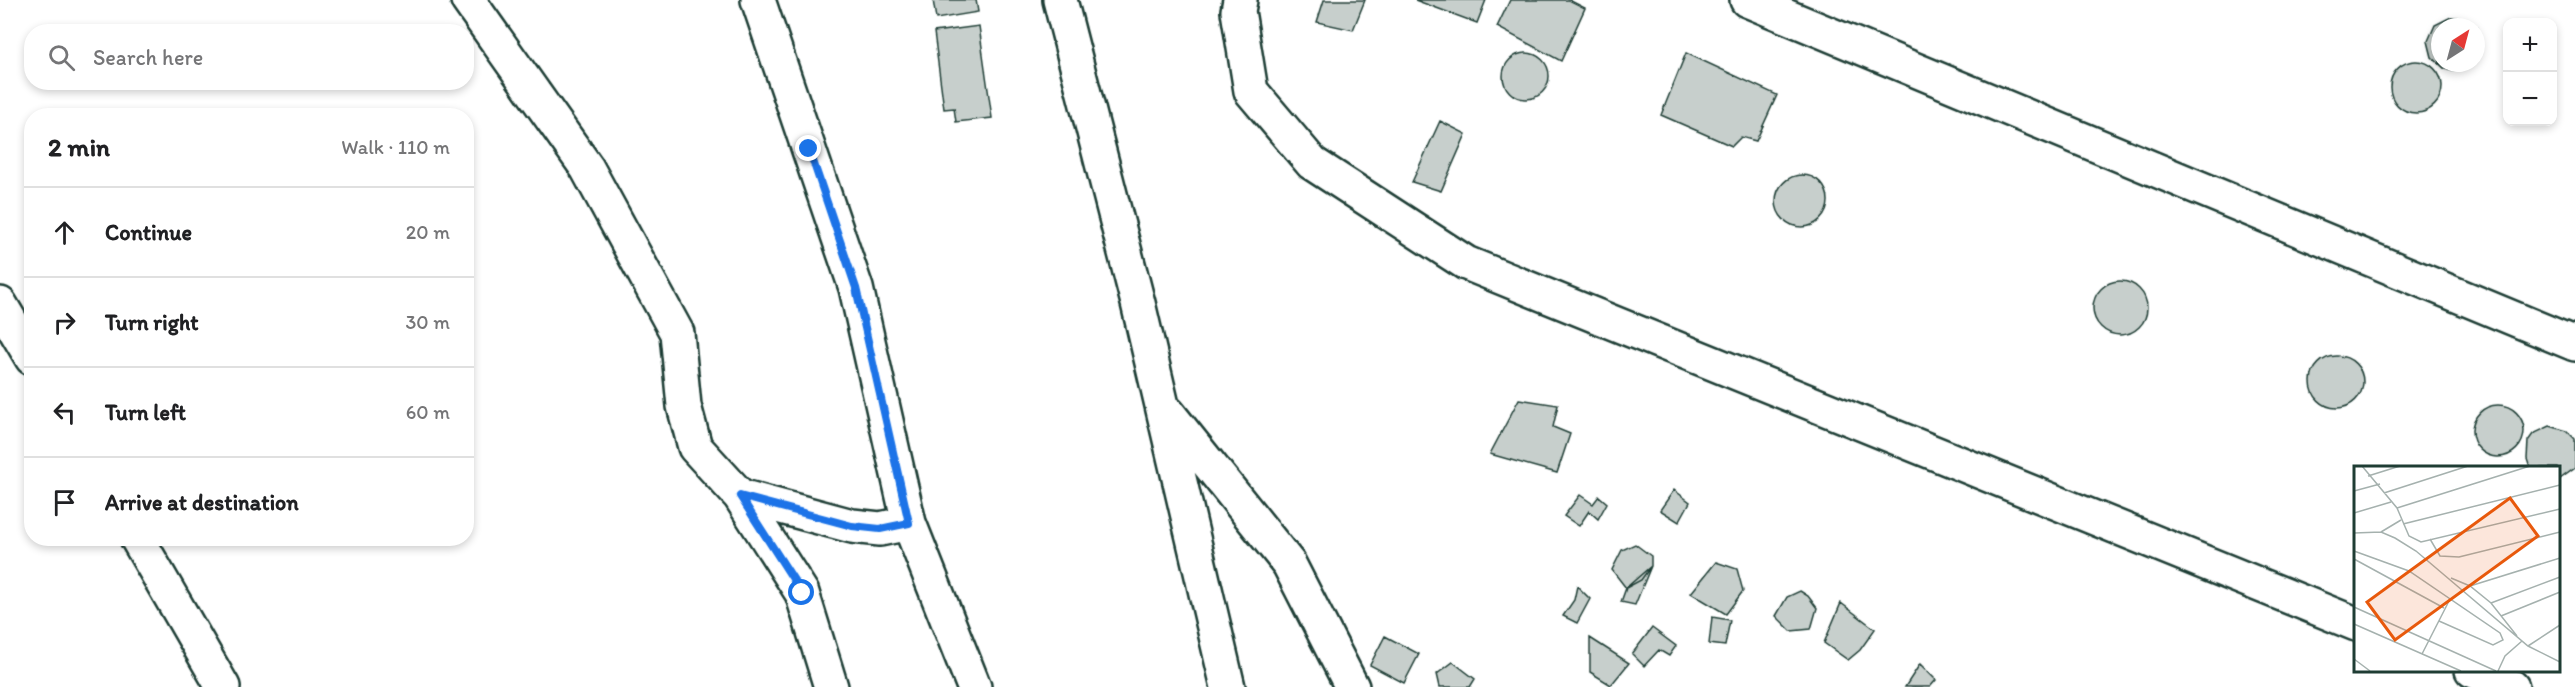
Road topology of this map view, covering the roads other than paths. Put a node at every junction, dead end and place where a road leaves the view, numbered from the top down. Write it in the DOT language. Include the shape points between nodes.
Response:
graph roads {
  1 [pos="468,0"];
  2 [pos="758,0"];
  3 [pos="1060,0"];
  4 [pos="1240,0"];
  5 [pos="1746,0"];
  6 [pos="0,304"];
  7 [pos="24,344"];
  8 [pos="2575,344"];
  9 [pos="1162,404"];
  10 [pos="740,496"];
  11 [pos="909,523"];
  12 [pos="142,546"];
  13 [pos="2354,623"];
  14 [pos="2477,672"];
  15 [pos="223,687"];
  16 [pos="831,687"];
  17 [pos="974,687"];
  18 [pos="1228,687"];
  19 [pos="1352,687"];
  20 [pos="2512,687"];
  1 -- 10 [label="street" via="587,168 677,333 684,406 695,447"];
  2 -- 11 [label="street" via="856,288"];
  3 -- 9 [label="street"];
  4 -- 13 [label="street" via="1238,11 1251,91 1312,163 1466,263"];
  5 -- 8 [label="street"];
  6 -- 7 [label="street"];
  9 -- 18 [label="street"];
  9 -- 19 [label="street" via="1289,564"];
  10 -- 11 [label="street" via="852,526 880,529"];
  10 -- 16 [label="street" via="802,593"];
  11 -- 17 [label="street"];
  12 -- 15 [label="street"];
  14 -- 20 [label="street"];
}
